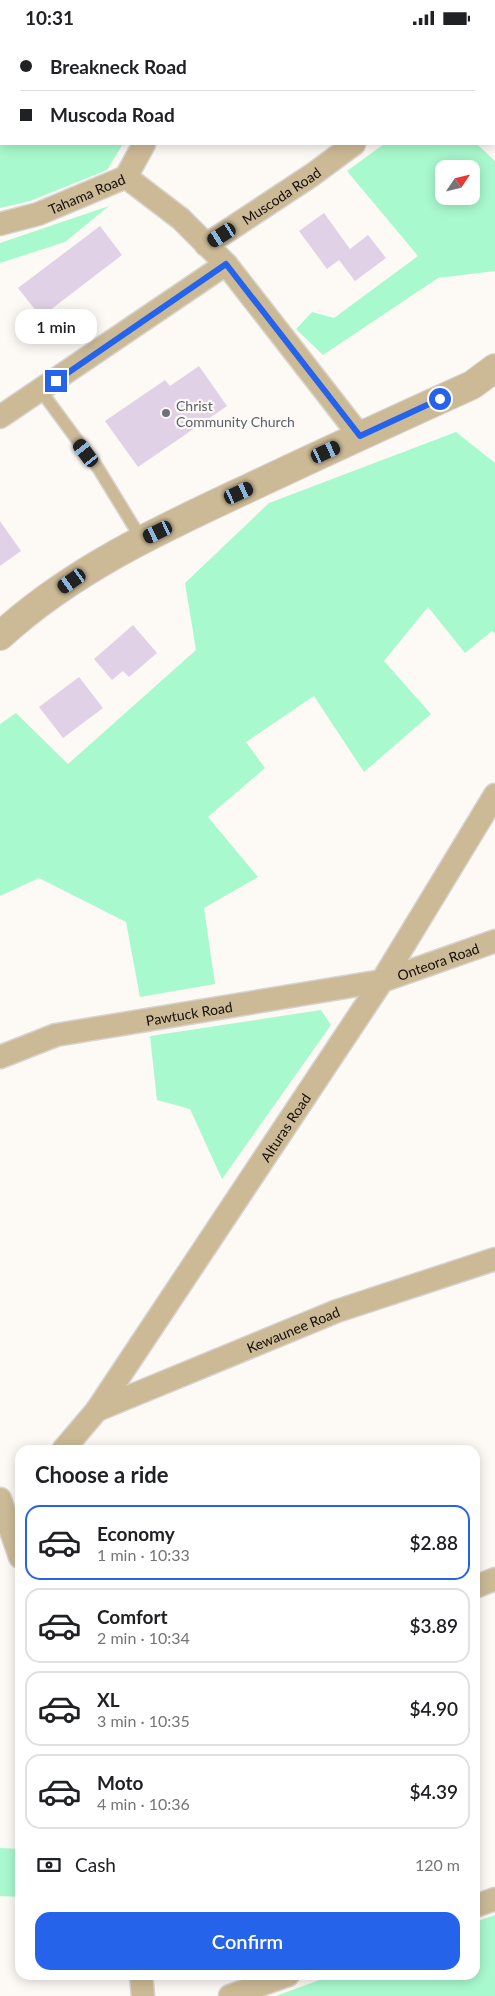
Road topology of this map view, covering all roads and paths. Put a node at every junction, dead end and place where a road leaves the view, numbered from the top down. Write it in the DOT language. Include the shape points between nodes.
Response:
graph roads {
  1 [pos="143,145"];
  2 [pos="353,145"];
  3 [pos="126,177"];
  4 [pos="0,224"];
  5 [pos="206,245"];
  6 [pos="226,264"];
  7 [pos="495,368"];
  8 [pos="41,391"];
  9 [pos="0,417"];
  10 [pos="360,436"];
  11 [pos="142,540"];
  12 [pos="0,636"];
  13 [pos="495,795"];
  14 [pos="495,941"];
  15 [pos="382,981"];
  16 [pos="0,1057"];
  17 [pos="495,1259"];
  18 [pos="97,1410"];
  19 [pos="67,1445"];
  20 [pos="7,1511"];
  21 [pos="15,1539"];
  22 [pos="495,1579"];
  23 [pos="480,1585"];
  24 [pos="495,1899"];
  25 [pos="480,1904"];
  26 [pos="141,1980"];
  27 [pos="274,1980"];
  28 [pos="143,1996"];
  29 [pos="230,1996"];
  1 -- 3 [label="street"];
  2 -- 5 [label="street, Muscoda Road"];
  3 -- 4 [label="street, Tahama Road" via="38,214"];
  3 -- 5 [label="street, Tahama Road" via="181,219"];
  5 -- 6 [label="street, Tahama Road"];
  6 -- 8 [label="street"];
  6 -- 10 [label="street, Tahama Road"];
  7 -- 10 [label="street" via="472,385"];
  8 -- 9 [label="street"];
  8 -- 11 [label="lane" via="98,468"];
  10 -- 11 [label="street"];
  11 -- 12 [label="street" via="84,573 27,612"];
  13 -- 15 [label="street, Alturas Road"];
  14 -- 15 [label="street, Onteora Road"];
  15 -- 16 [label="street, Pawtuck Road" via="56,1035"];
  15 -- 18 [label="street, Alturas Road"];
  17 -- 18 [label="street, Kewaunee Road" via="336,1311"];
  18 -- 19 [label="street, Alturas Road"];
  20 -- 21 [label="street"];
  22 -- 23 [label="street"];
  24 -- 25 [label="street"];
  26 -- 28 [label="street"];
  27 -- 29 [label="street"];
}
